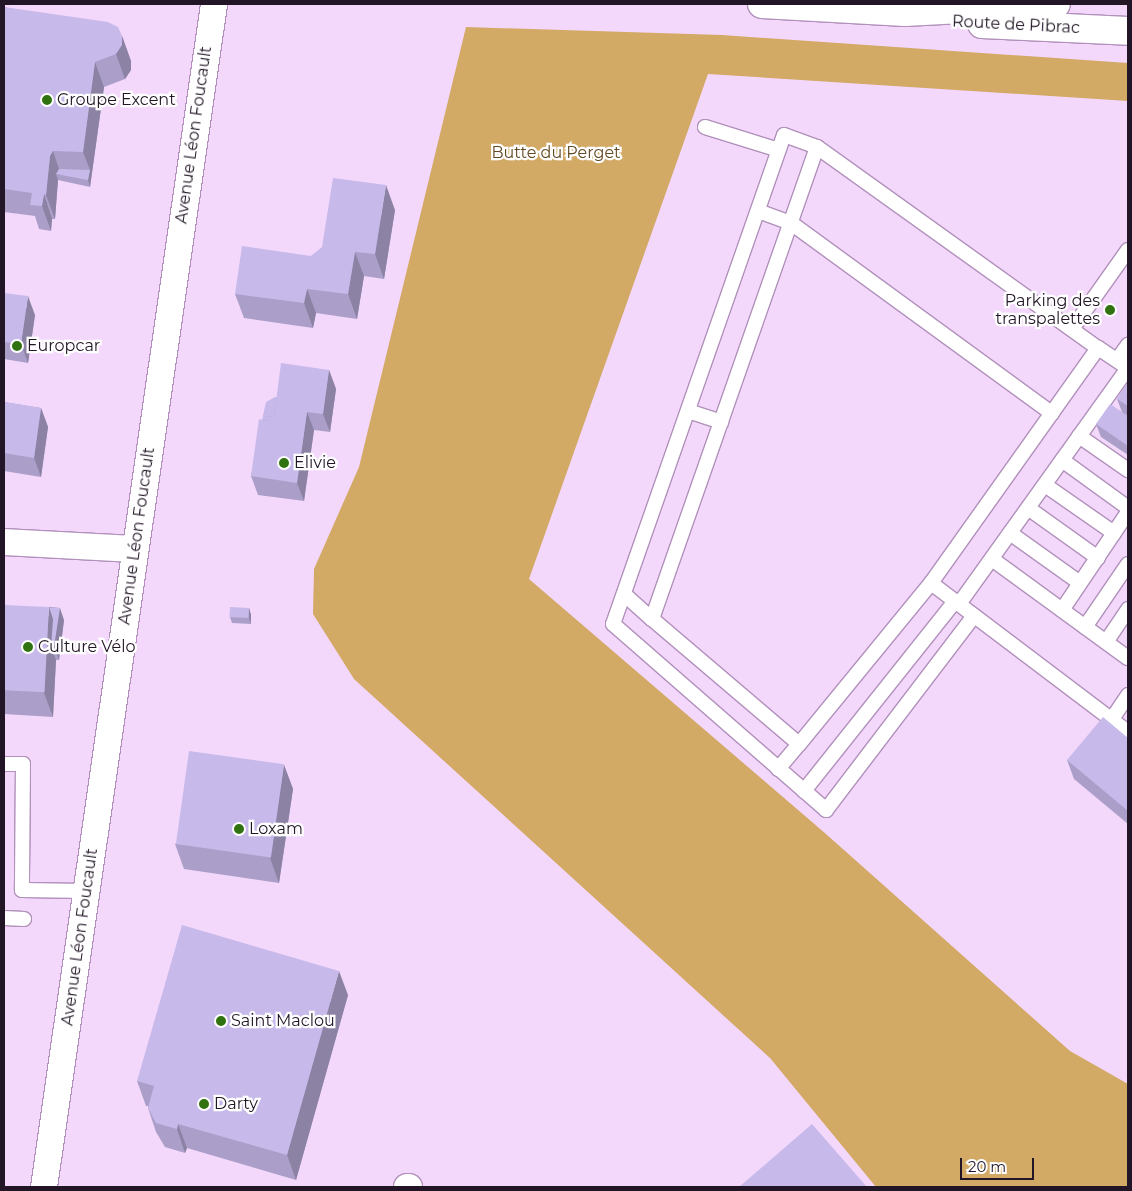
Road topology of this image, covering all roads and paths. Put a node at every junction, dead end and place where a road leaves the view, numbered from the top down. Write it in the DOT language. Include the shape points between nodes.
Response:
graph roads {
  1 [pos="214,4"];
  2 [pos="762,4"];
  3 [pos="1056,4"];
  4 [pos="904,12"];
  5 [pos="1128,30"];
  6 [pos="705,127"];
  7 [pos="817,146"];
  8 [pos="779,150"];
  9 [pos="758,211"];
  10 [pos="791,223"];
  11 [pos="1128,250"];
  12 [pos="1072,329"];
  13 [pos="1128,345"];
  14 [pos="1098,348"];
  15 [pos="1125,366"];
  16 [pos="688,411"];
  17 [pos="1052,413"];
  18 [pos="721,422"];
  19 [pos="1079,436"];
  20 [pos="1062,460"];
  21 [pos="1128,470"];
  22 [pos="1045,485"];
  23 [pos="1028,508"];
  24 [pos="1128,508"];
  25 [pos="1128,512"];
  26 [pos="1010,533"];
  27 [pos="1114,533"];
  28 [pos="4,542"];
  29 [pos="135,549"];
  30 [pos="1098,558"];
  31 [pos="992,559"];
  32 [pos="1128,564"];
  33 [pos="932,583"];
  34 [pos="1080,583"];
  35 [pos="624,594"];
  36 [pos="957,603"];
  37 [pos="1128,608"];
  38 [pos="1062,610"];
  39 [pos="974,616"];
  40 [pos="652,619"];
  41 [pos="1085,627"];
  42 [pos="1106,642"];
  43 [pos="1128,658"];
  44 [pos="1128,695"];
  45 [pos="1112,719"];
  46 [pos="1128,732"];
  47 [pos="799,744"];
  48 [pos="4,764"];
  49 [pos="778,769"];
  50 [pos="804,791"];
  51 [pos="86,891"];
  52 [pos="4,918"];
  53 [pos="24,918"];
  54 [pos="44,1187"];
  1 -- 29 [label="street, Avenue Léon Foucault"];
  2 -- 4 [label="street, Route de Pibrac"];
  3 -- 4 [label="street, Route de Pibrac"];
  4 -- 5 [label="street, Route de Pibrac" via="955,23"];
  6 -- 8 [label="lane"];
  7 -- 8 [label="lane" via="784,135"];
  7 -- 10 [label="lane"];
  7 -- 12 [label="lane"];
  8 -- 9 [label="lane"];
  9 -- 10 [label="lane"];
  9 -- 16 [label="lane"];
  10 -- 17 [label="lane"];
  10 -- 18 [label="lane"];
  11 -- 12 [label="lane"];
  12 -- 14 [label="lane"];
  13 -- 15 [label="lane"];
  14 -- 15 [label="lane"];
  14 -- 17 [label="lane"];
  15 -- 19 [label="lane"];
  16 -- 18 [label="lane"];
  16 -- 35 [label="lane"];
  17 -- 33 [label="lane"];
  18 -- 40 [label="lane"];
  19 -- 20 [label="lane"];
  19 -- 21 [label="lane"];
  20 -- 22 [label="lane"];
  20 -- 24 [label="lane"];
  22 -- 23 [label="lane"];
  22 -- 27 [label="lane"];
  23 -- 26 [label="lane"];
  23 -- 30 [label="lane"];
  25 -- 27 [label="lane"];
  26 -- 31 [label="lane"];
  26 -- 34 [label="lane"];
  27 -- 30 [label="lane"];
  28 -- 29 [label="street"];
  29 -- 51 [label="street, Avenue Léon Foucault"];
  30 -- 34 [label="lane"];
  31 -- 36 [label="lane"];
  31 -- 38 [label="lane"];
  32 -- 41 [label="lane"];
  33 -- 36 [label="lane"];
  33 -- 47 [label="lane"];
  34 -- 38 [label="lane"];
  35 -- 40 [label="lane"];
  35 -- 49 [label="lane" via="613,624"];
  36 -- 39 [label="lane"];
  36 -- 50 [label="lane"];
  37 -- 42 [label="lane"];
  38 -- 41 [label="lane"];
  39 -- 45 [label="lane"];
  39 -- 50 [label="lane" via="826,810"];
  40 -- 47 [label="lane"];
  41 -- 42 [label="lane"];
  42 -- 43 [label="lane"];
  44 -- 45 [label="lane"];
  45 -- 46 [label="lane"];
  47 -- 49 [label="lane"];
  48 -- 51 [label="lane" via="23,764 22,890"];
  49 -- 50 [label="lane"];
  51 -- 54 [label="street, Avenue Léon Foucault"];
  52 -- 53 [label="lane"];
}
